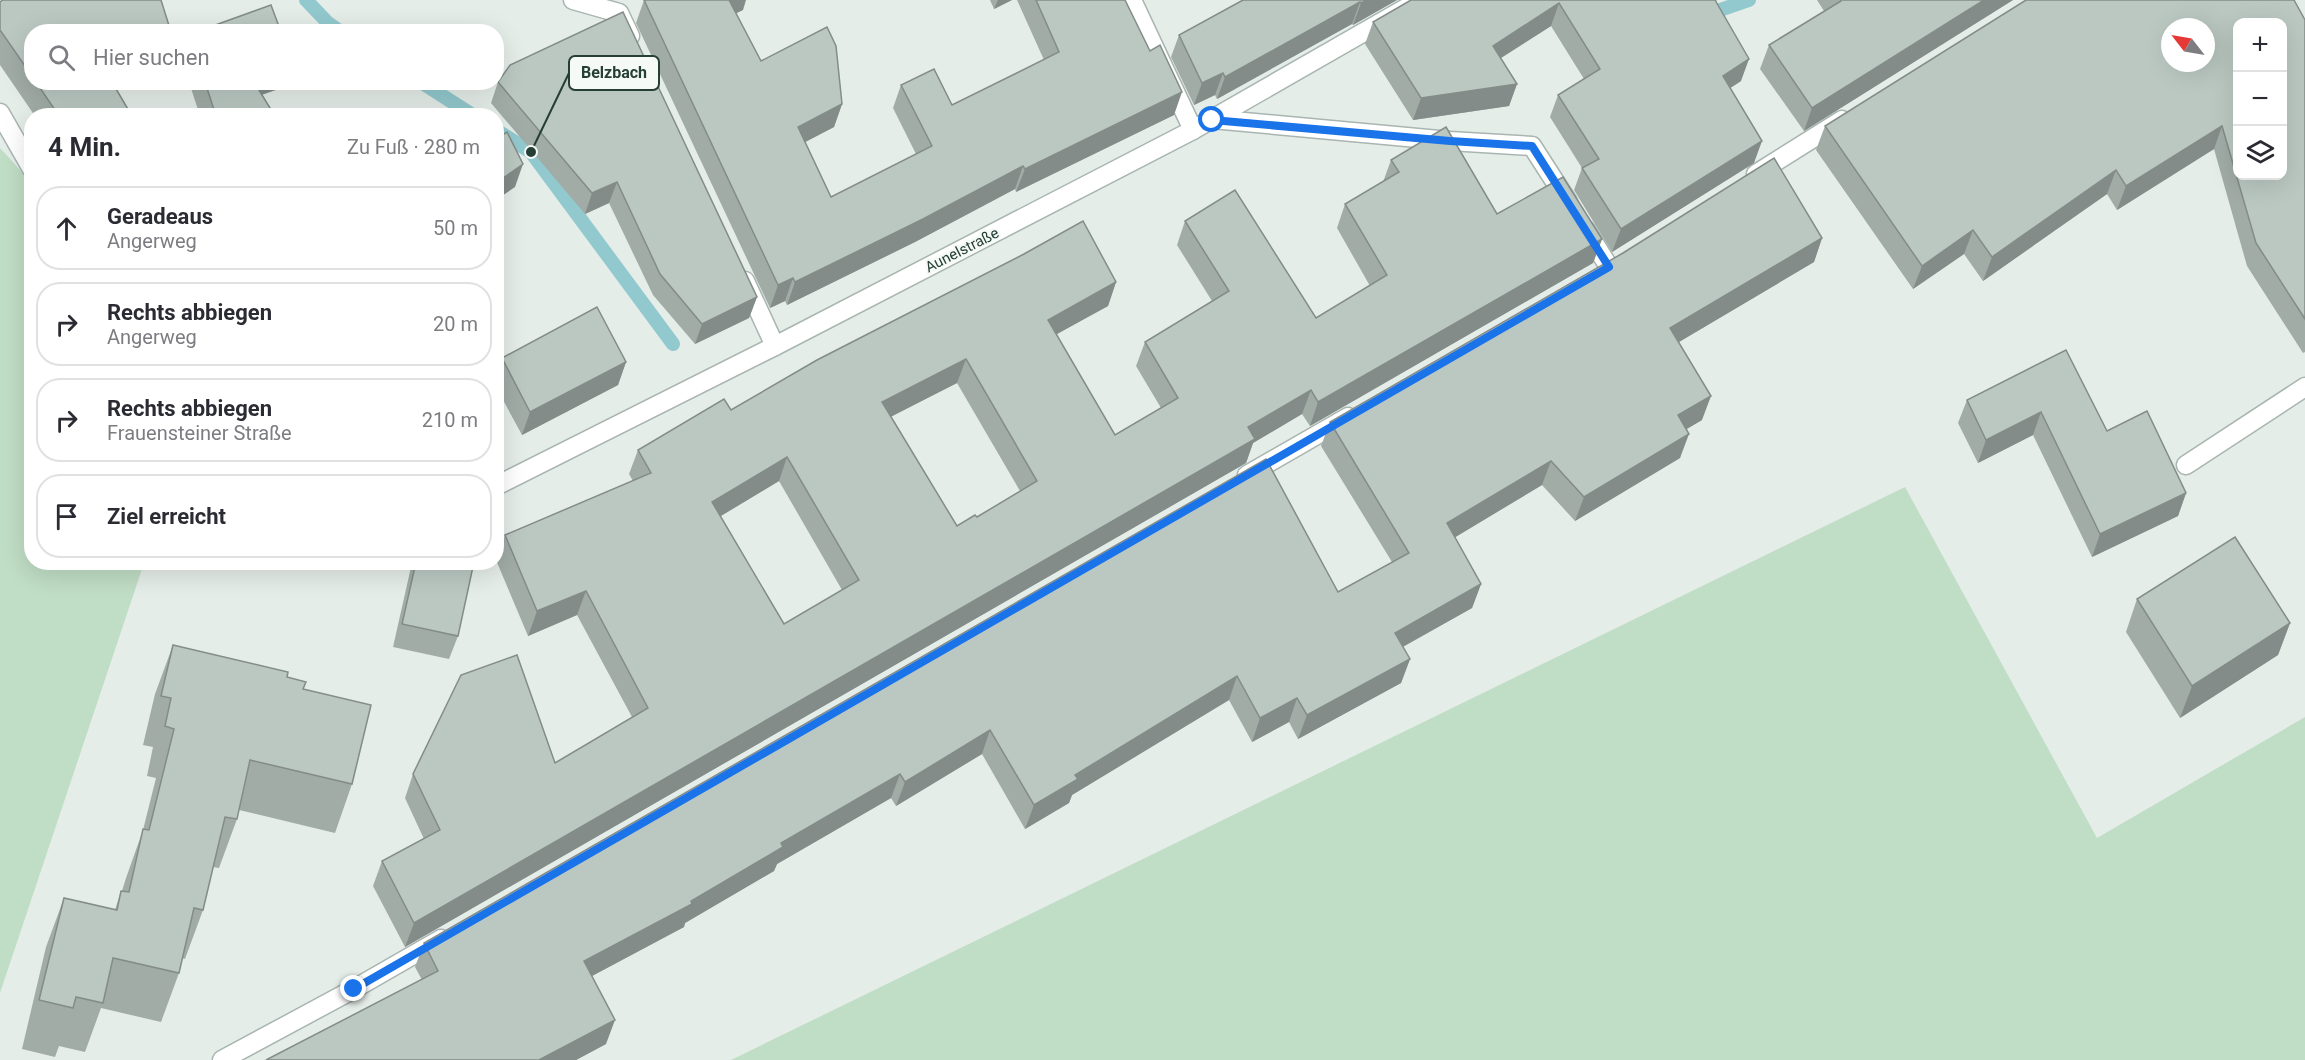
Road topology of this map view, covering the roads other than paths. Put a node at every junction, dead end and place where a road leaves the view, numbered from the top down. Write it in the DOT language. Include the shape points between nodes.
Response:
graph roads {
  1 [pos="573,0"];
  2 [pos="1132,0"];
  3 [pos="1420,0"];
  4 [pos="639,56"];
  5 [pos="0,113"];
  6 [pos="1852,114"];
  7 [pos="1212,120"];
  8 [pos="1193,130"];
  9 [pos="24,155"];
  10 [pos="1741,184"];
  11 [pos="735,260"];
  12 [pos="1609,266"];
  13 [pos="775,346"];
  14 [pos="2305,387"];
  15 [pos="1360,410"];
  16 [pos="2186,465"];
  17 [pos="1236,481"];
  18 [pos="504,482"];
  19 [pos="458,929"];
  20 [pos="222,1060"];
  1 -- 4 [label="street" via="619,13"];
  2 -- 8 [label="street"];
  3 -- 7 [label="street, Aunelstraße"];
  5 -- 9 [label="street"];
  6 -- 10 [label="street"];
  7 -- 8 [label="street, Aunelstraße"];
  7 -- 12 [label="street" via="1532,146"];
  8 -- 13 [label="street, Aunelstraße"];
  11 -- 13 [label="street"];
  13 -- 18 [label="street, Aunelstraße"];
  14 -- 16 [label="street"];
  15 -- 17 [label="street"];
  19 -- 20 [label="street"];
}
